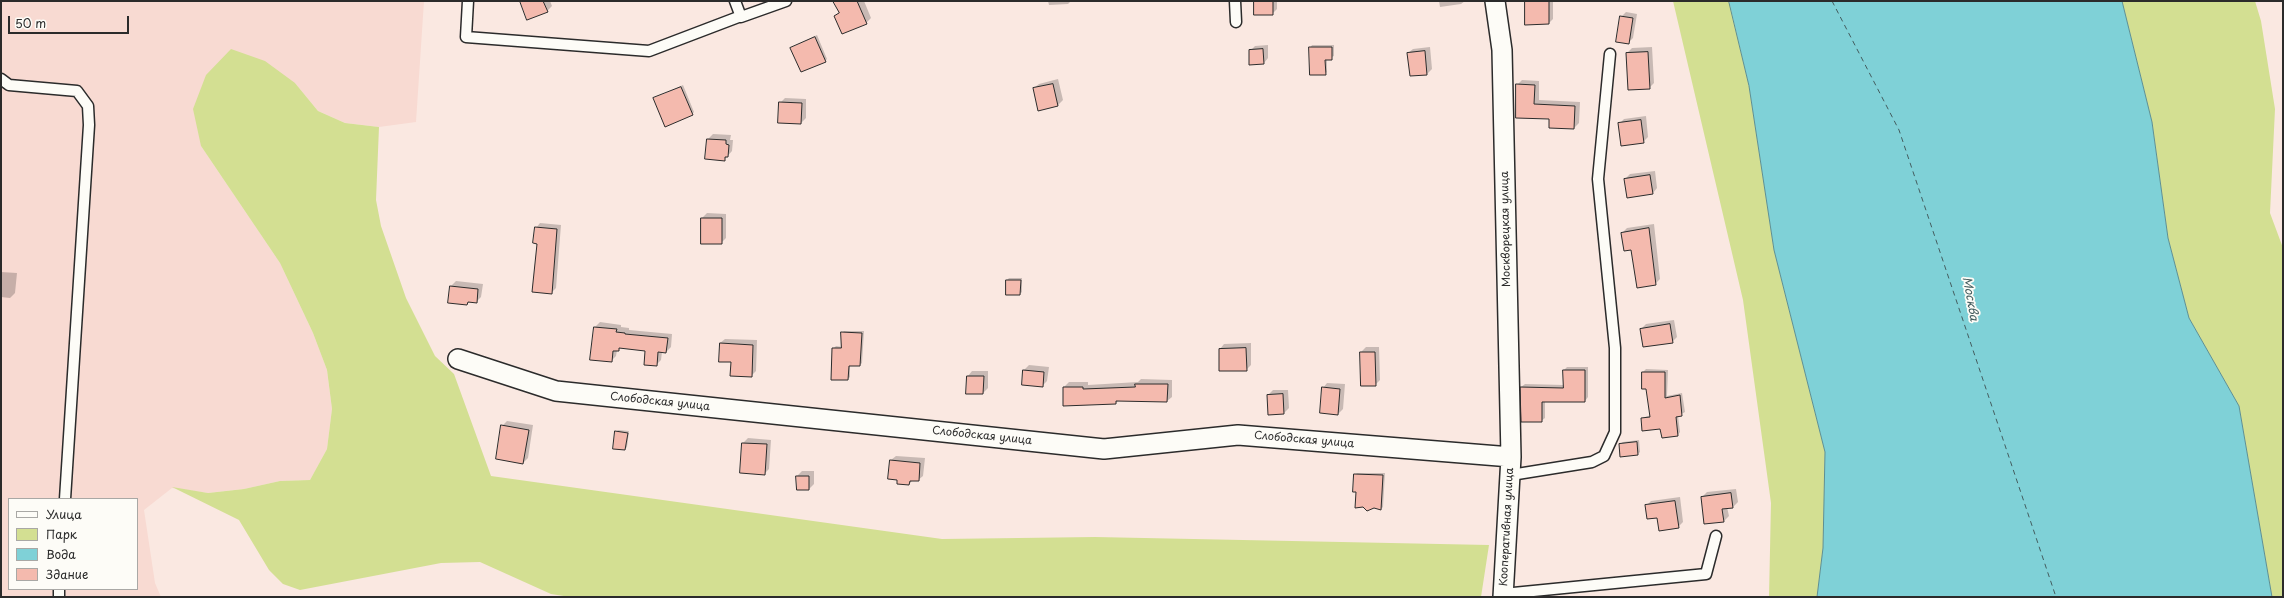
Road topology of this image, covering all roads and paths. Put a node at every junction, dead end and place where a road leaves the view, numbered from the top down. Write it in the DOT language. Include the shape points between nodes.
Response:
graph roads {
  1 [pos="468,1"];
  2 [pos="736,1"];
  3 [pos="786,1"];
  4 [pos="1235,1"];
  5 [pos="1495,1"];
  6 [pos="741,16"];
  7 [pos="1236,22"];
  8 [pos="1610,54"];
  9 [pos="1,79"];
  10 [pos="458,359"];
  11 [pos="1511,466"];
  12 [pos="65,498"];
  13 [pos="1716,536"];
  14 [pos="1503,596"];
  1 -- 6 [label="lane" via="466,37 649,51"];
  2 -- 6 [label="lane"];
  3 -- 6 [label="lane"];
  4 -- 7 [label="lane"];
  5 -- 11 [label="street, Москворецкая улица" via="1502,50"];
  8 -- 11 [label="lane" via="1598,179 1615,348 1615,432 1604,456 1592,462"];
  9 -- 12 [label="lane" via="9,85 76,91 88,106 89,125"];
  10 -- 11 [label="street, Слободская улица" via="556,391 1104,449 1238,435"];
  11 -- 14 [label="street, Кооперативная улица"];
  13 -- 14 [label="lane" via="1706,574"];
}
